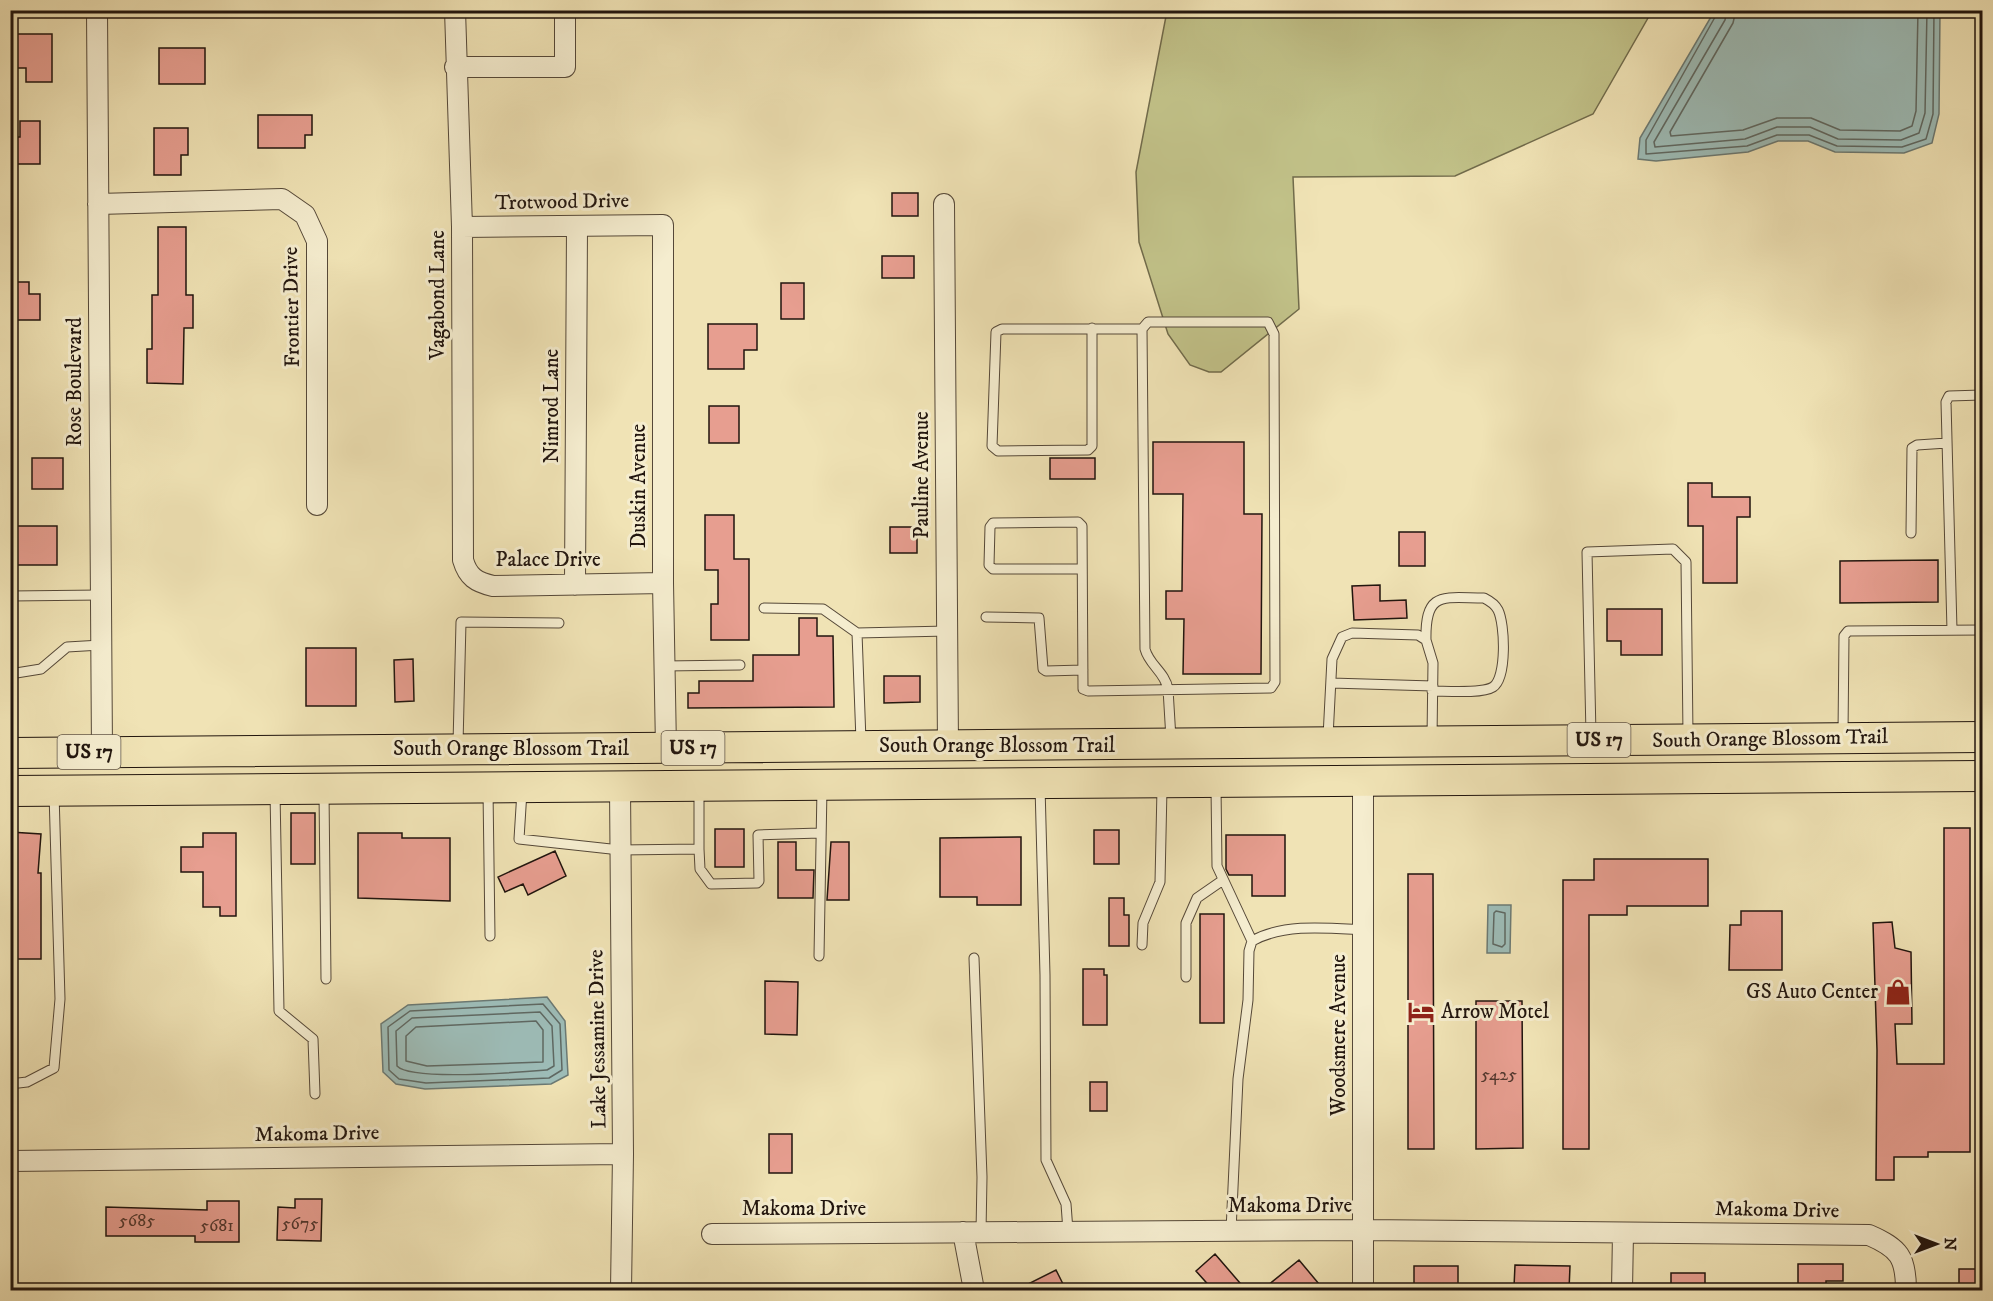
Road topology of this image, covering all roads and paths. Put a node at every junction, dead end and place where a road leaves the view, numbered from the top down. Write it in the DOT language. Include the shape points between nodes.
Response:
graph roads {
  1 [pos="97,10"];
  2 [pos="455,10"];
  3 [pos="565,10"];
  4 [pos="455,67"];
  5 [pos="98,204"];
  6 [pos="944,204"];
  7 [pos="663,225"];
  8 [pos="462,227"];
  9 [pos="577,227"];
  10 [pos="1092,328"];
  11 [pos="1142,329"];
  12 [pos="1983,395"];
  13 [pos="1947,443"];
  14 [pos="317,505"];
  15 [pos="1911,533"];
  16 [pos="1082,569"];
  17 [pos="472,578"];
  18 [pos="663,584"];
  19 [pos="575,585"];
  20 [pos="101,595"];
  21 [pos="10,596"];
  22 [pos="764,608"];
  23 [pos="986,617"];
  24 [pos="559,623"];
  25 [pos="1952,630"];
  26 [pos="1983,630"];
  27 [pos="948,631"];
  28 [pos="857,633"];
  29 [pos="1426,640"];
  30 [pos="101,645"];
  31 [pos="740,665"];
  32 [pos="664,666"];
  33 [pos="1083,670"];
  34 [pos="10,674"];
  35 [pos="1331,683"];
  36 [pos="1432,688"];
  37 [pos="1168,689"];
  38 [pos="1983,737"];
  39 [pos="1843,738"];
  40 [pos="1688,740"];
  41 [pos="1591,741"];
  42 [pos="1432,742"];
  43 [pos="1327,743"];
  44 [pos="1171,744"];
  45 [pos="948,746"];
  46 [pos="1036,746"];
  47 [pos="861,747"];
  48 [pos="666,748"];
  49 [pos="458,750"];
  50 [pos="102,752"];
  51 [pos="167,752"];
  52 [pos="10,753"];
  53 [pos="1983,776"];
  54 [pos="1363,780"];
  55 [pos="1162,782"];
  56 [pos="1216,782"];
  57 [pos="985,784"];
  58 [pos="1040,784"];
  59 [pos="888,785"];
  60 [pos="822,786"];
  61 [pos="699,787"];
  62 [pos="620,788"];
  63 [pos="489,789"];
  64 [pos="522,789"];
  65 [pos="125,790"];
  66 [pos="275,790"];
  67 [pos="324,790"];
  68 [pos="10,791"];
  69 [pos="54,791"];
  70 [pos="820,833"];
  71 [pos="699,849"];
  72 [pos="620,850"];
  73 [pos="1223,880"];
  74 [pos="1363,930"];
  75 [pos="490,936"];
  76 [pos="1252,941"];
  77 [pos="1142,945"];
  78 [pos="819,957"];
  79 [pos="974,958"];
  80 [pos="1186,977"];
  81 [pos="326,979"];
  82 [pos="10,1084"];
  83 [pos="315,1094"];
  84 [pos="623,1154"];
  85 [pos="10,1161"];
  86 [pos="1362,1230"];
  87 [pos="1068,1231"];
  88 [pos="1231,1231"];
  89 [pos="972,1232"];
  90 [pos="1623,1233"];
  91 [pos="712,1234"];
  92 [pos="621,1290"];
  93 [pos="975,1290"];
  94 [pos="1363,1290"];
  95 [pos="1622,1290"];
  96 [pos="1906,1290"];
  1 -- 5 [label="street, Rose Boulevard"];
  2 -- 4 [label="street, Vagabond Lane"];
  3 -- 4 [label="street" via="565,67"];
  4 -- 8 [label="street, Vagabond Lane"];
  5 -- 14 [label="street, Frontier Drive" via="282,199 305,215 317,241"];
  5 -- 20 [label="street, Rose Boulevard"];
  6 -- 27 [label="street, Pauline Avenue"];
  7 -- 9 [label="street, Trotwood Drive"];
  7 -- 18 [label="street, Duskin Avenue"];
  8 -- 9 [label="street, Trotwood Drive"];
  8 -- 17 [label="street, Vagabond Lane" via="463,560"];
  9 -- 19 [label="street, Nimrod Lane"];
  10 -- 10 [label="lane" via="996,332 992,446 998,451 1088,450 1092,446"];
  10 -- 11 [label="lane"];
  11 -- 37 [label="lane" via="1145,649 1147,658 1163,674"];
  11 -- 37 [label="lane" via="1148,322 1268,322 1274,334 1275,682 1271,688"];
  12 -- 13 [label="lane" via="1949,396"];
  13 -- 15 [label="lane" via="1912,448"];
  13 -- 25 [label="lane"];
  16 -- 16 [label="lane" via="1082,526 1078,522 993,523 990,527 989,565 993,569"];
  16 -- 33 [label="lane"];
  17 -- 19 [label="street, Palace Drive" via="493,586"];
  18 -- 19 [label="street, Palace Drive"];
  18 -- 32 [label="street, Duskin Avenue"];
  20 -- 21 [label="lane"];
  20 -- 30 [label="street, Rose Boulevard"];
  22 -- 28 [label="lane" via="823,609"];
  23 -- 33 [label="lane" via="1040,618 1043,669"];
  24 -- 49 [label="lane" via="461,622"];
  25 -- 26 [label="lane"];
  25 -- 39 [label="lane" via="1848,631 1844,636"];
  27 -- 28 [label="lane"];
  27 -- 45 [label="street, Pauline Avenue"];
  28 -- 47 [label="lane"];
  29 -- 35 [label="lane" via="1418,635 1353,633 1342,637 1332,658"];
  29 -- 36 [label="lane" via="1433,663"];
  29 -- 36 [label="lane" via="1429,608 1444,598 1484,598 1498,610 1503,671 1499,681 1480,690"];
  30 -- 34 [label="lane" via="67,647 41,669"];
  30 -- 50 [label="street, Rose Boulevard"];
  31 -- 32 [label="lane"];
  32 -- 48 [label="street, Duskin Avenue"];
  33 -- 37 [label="lane" via="1083,689 1088,691"];
  35 -- 36 [label="lane"];
  35 -- 43 [label="lane"];
  36 -- 42 [label="lane"];
  37 -- 44 [label="lane"];
  38 -- 39 [label="main road, South Orange Blossom Trail / US 17"];
  39 -- 40 [label="main road, South Orange Blossom Trail / US 17"];
  40 -- 41 [label="main road, South Orange Blossom Trail / US 17"];
  40 -- 41 [label="lane" via="1686,562 1673,549 1587,552"];
  41 -- 42 [label="main road, South Orange Blossom Trail / US 17"];
  42 -- 43 [label="main road, South Orange Blossom Trail / US 17"];
  43 -- 44 [label="main road, South Orange Blossom Trail / US 17"];
  44 -- 46 [label="main road, South Orange Blossom Trail / US 17"];
  45 -- 46 [label="main road, South Orange Blossom Trail / US 17"];
  45 -- 47 [label="main road, South Orange Blossom Trail / US 17"];
  45 -- 59 [label="main road" via="936,761 916,774"];
  46 -- 57 [label="main road" via="994,766"];
  47 -- 48 [label="main road, South Orange Blossom Trail / US 17"];
  48 -- 49 [label="main road, South Orange Blossom Trail / US 17"];
  49 -- 51 [label="main road, South Orange Blossom Trail / US 17"];
  50 -- 51 [label="main road, South Orange Blossom Trail / US 17"];
  50 -- 52 [label="main road, South Orange Blossom Trail / US 17"];
  51 -- 65 [label="main road" via="145,758 130,771"];
  53 -- 54 [label="main road, South Orange Blossom Trail / US 17"];
  54 -- 56 [label="main road, South Orange Blossom Trail / US 17"];
  54 -- 74 [label="street, Woodsmere Avenue"];
  55 -- 56 [label="main road, South Orange Blossom Trail / US 17"];
  55 -- 58 [label="main road, South Orange Blossom Trail / US 17"];
  55 -- 77 [label="lane" via="1160,882 1143,923"];
  56 -- 73 [label="lane" via="1217,866"];
  57 -- 58 [label="main road, South Orange Blossom Trail / US 17"];
  57 -- 59 [label="main road, South Orange Blossom Trail / US 17"];
  58 -- 87 [label="lane" via="1046,1160 1066,1204"];
  59 -- 60 [label="main road, South Orange Blossom Trail / US 17"];
  60 -- 61 [label="main road, South Orange Blossom Trail / US 17"];
  60 -- 70 [label="lane"];
  61 -- 62 [label="main road, South Orange Blossom Trail / US 17"];
  61 -- 71 [label="lane"];
  62 -- 64 [label="main road, South Orange Blossom Trail / US 17"];
  62 -- 72 [label="street, Lake Jessamine Drive"];
  63 -- 64 [label="main road, South Orange Blossom Trail / US 17"];
  63 -- 67 [label="main road, South Orange Blossom Trail / US 17"];
  63 -- 75 [label="lane"];
  64 -- 72 [label="lane" via="519,839"];
  65 -- 66 [label="main road, South Orange Blossom Trail / US 17"];
  65 -- 69 [label="main road, South Orange Blossom Trail / US 17"];
  66 -- 67 [label="main road, South Orange Blossom Trail / US 17"];
  66 -- 83 [label="lane" via="279,1011 313,1039"];
  67 -- 81 [label="lane"];
  68 -- 69 [label="main road, South Orange Blossom Trail / US 17"];
  69 -- 82 [label="lane" via="60,999 54,1068 27,1082"];
  70 -- 71 [label="lane" via="758,835 757,883 711,884 700,869"];
  70 -- 78 [label="lane"];
  71 -- 72 [label="lane"];
  72 -- 84 [label="street, Lake Jessamine Drive"];
  73 -- 76 [label="lane"];
  73 -- 80 [label="lane" via="1197,898 1186,922"];
  74 -- 76 [label="lane" via="1288,930"];
  74 -- 86 [label="street, Woodsmere Avenue"];
  76 -- 88 [label="lane" via="1238,1079"];
  79 -- 89 [label="lane" via="982,1177"];
  84 -- 85 [label="street, Makoma Drive"];
  84 -- 92 [label="street, Lake Jessamine Drive"];
  86 -- 88 [label="street, Makoma Drive"];
  86 -- 90 [label="street, Makoma Drive"];
  86 -- 94 [label="street, Woodsmere Avenue"];
  87 -- 88 [label="street, Makoma Drive"];
  87 -- 89 [label="street, Makoma Drive"];
  89 -- 91 [label="street, Makoma Drive"];
  89 -- 93 [label="street"];
  90 -- 95 [label="street"];
  90 -- 96 [label="street, Makoma Drive" via="1869,1235 1902,1256"];
}
